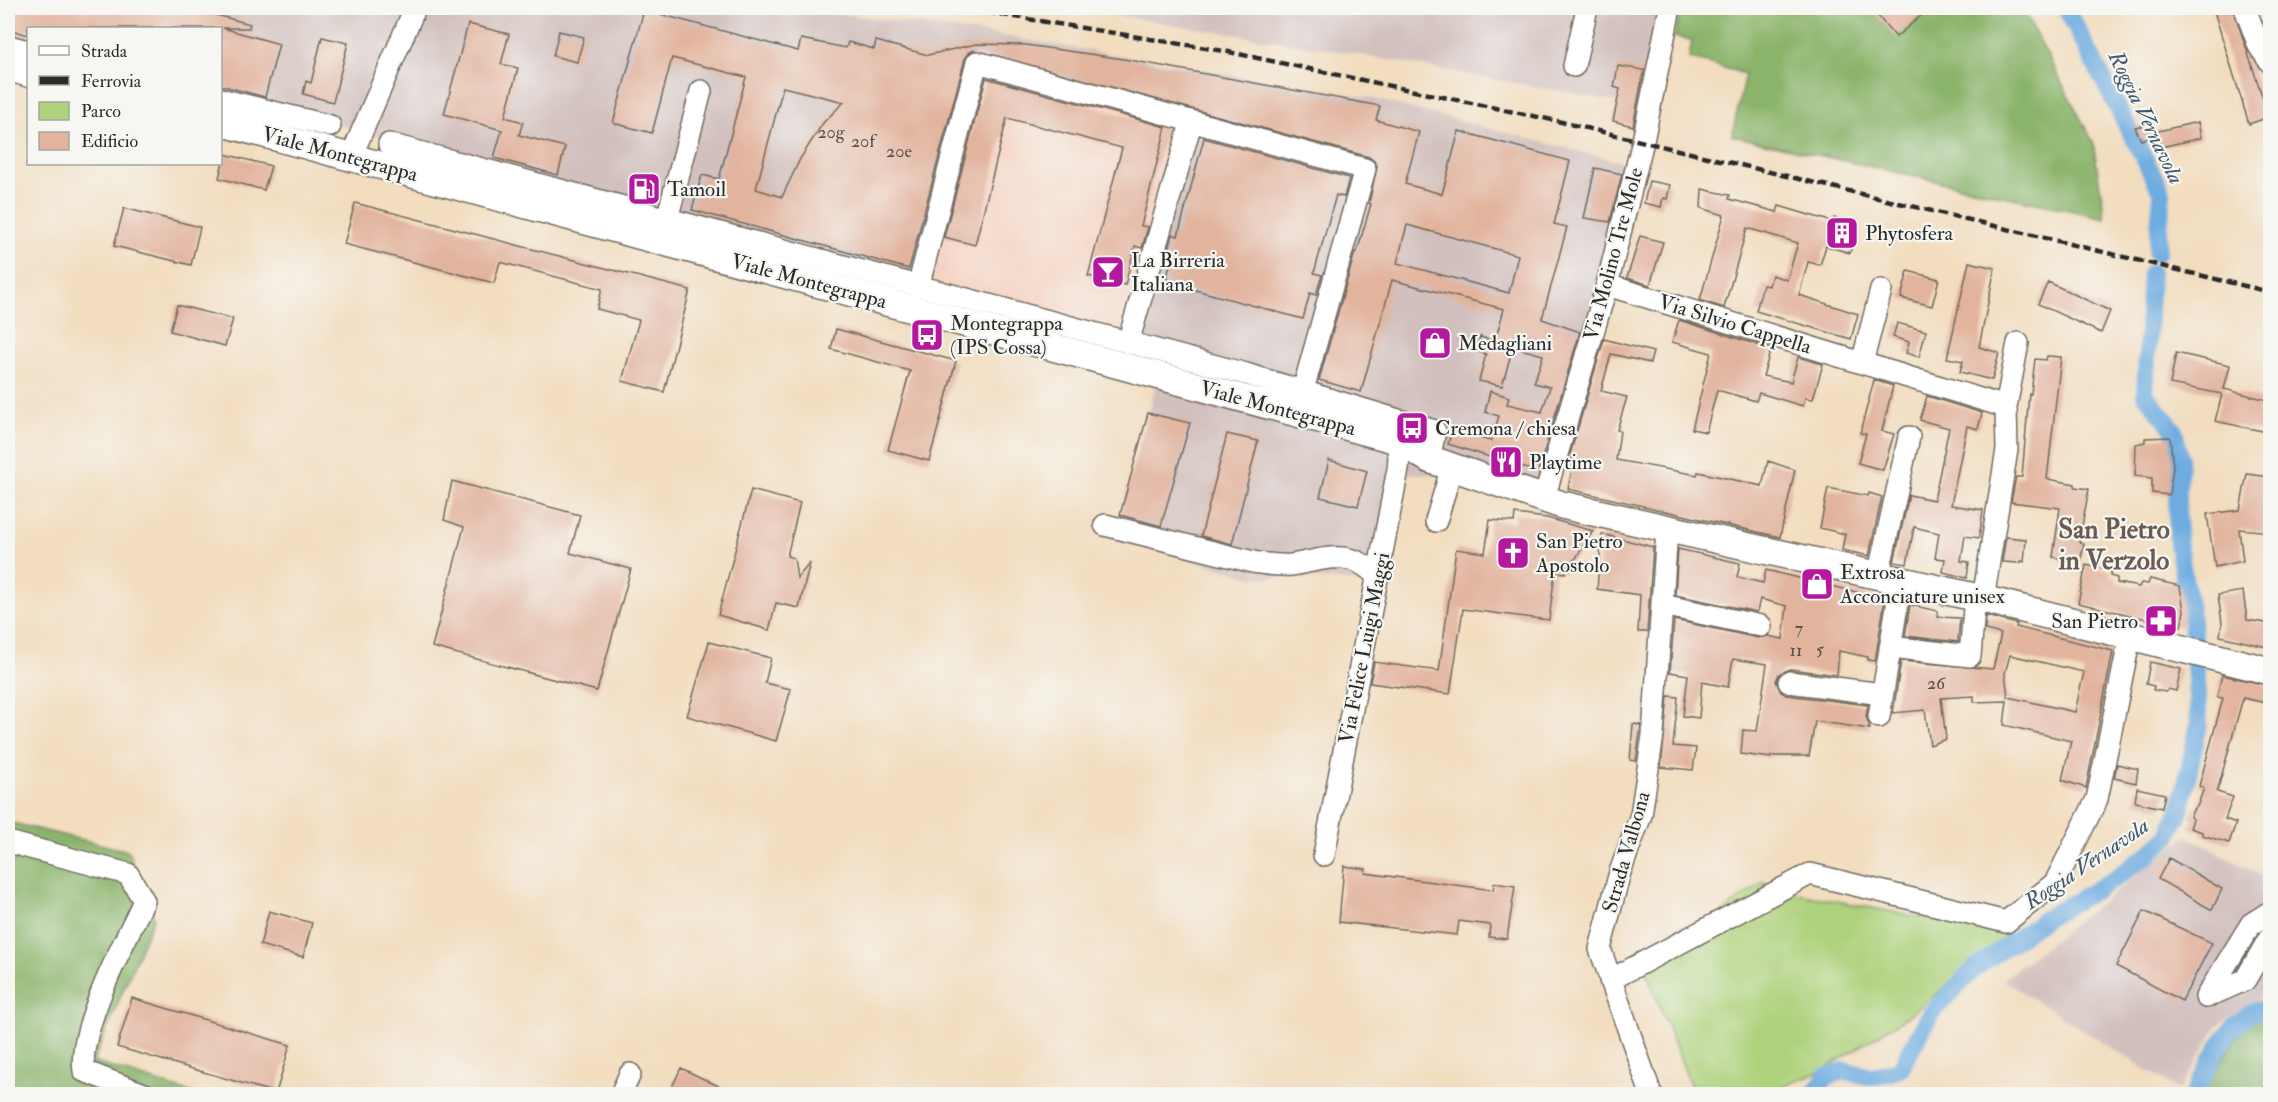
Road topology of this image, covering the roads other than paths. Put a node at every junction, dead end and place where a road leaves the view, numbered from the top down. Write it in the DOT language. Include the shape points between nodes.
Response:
graph roads {
  1 [pos="414,8"];
  2 [pos="1587,8"];
  3 [pos="1670,8"];
  4 [pos="2245,8"];
  5 [pos="8,46"];
  6 [pos="27,51"];
  7 [pos="2271,62"];
  8 [pos="1574,66"];
  9 [pos="8,67"];
  10 [pos="27,73"];
  11 [pos="701,91"];
  12 [pos="222,100"];
  13 [pos="222,122"];
  14 [pos="264,122"];
  15 [pos="1191,123"];
  16 [pos="330,126"];
  17 [pos="389,144"];
  18 [pos="351,157"];
  19 [pos="667,219"];
  20 [pos="755,255"];
  21 [pos="1607,285"];
  22 [pos="918,287"];
  23 [pos="1881,290"];
  24 [pos="1128,343"];
  25 [pos="2018,343"];
  26 [pos="1862,363"];
  27 [pos="1303,390"];
  28 [pos="2006,407"];
  29 [pos="1909,437"];
  30 [pos="1397,440"];
  31 [pos="1441,463"];
  32 [pos="1544,498"];
  33 [pos="1436,521"];
  34 [pos="1105,525"];
  35 [pos="1667,530"];
  36 [pos="1378,575"];
  37 [pos="1889,578"];
  38 [pos="1979,598"];
  39 [pos="1662,605"];
  40 [pos="1761,626"];
  41 [pos="2130,637"];
  42 [pos="1890,647"];
  43 [pos="2271,671"];
  44 [pos="1789,682"];
  45 [pos="1882,694"];
  46 [pos="1879,717"];
  47 [pos="8,842"];
  48 [pos="1324,855"];
  49 [pos="2271,912"];
  50 [pos="2271,937"];
  51 [pos="1610,980"];
  52 [pos="630,1074"];
  53 [pos="144,1095"];
  54 [pos="621,1095"];
  55 [pos="1651,1095"];
  1 -- 18 [label="street"];
  2 -- 8 [label="street"];
  3 -- 21 [label="street, Via Molino Tre Mole" via="1643,141"];
  4 -- 7 [label="street" via="2259,46"];
  5 -- 6 [label="street"];
  9 -- 10 [label="main road"];
  11 -- 19 [label="street"];
  12 -- 14 [label="street"];
  13 -- 14 [label="main road, Viale Montegrappa"];
  14 -- 16 [label="street"];
  14 -- 18 [label="main road, Viale Montegrappa"];
  15 -- 22 [label="street, Viale Montegrappa" via="976,62"];
  15 -- 24 [label="street"];
  15 -- 27 [label="street, Viale Montegrappa" via="1365,170"];
  17 -- 19 [label="street"];
  18 -- 20 [label="main road, Viale Montegrappa"];
  19 -- 20 [label="street"];
  20 -- 22 [label="street"];
  20 -- 30 [label="main road, Viale Montegrappa"];
  21 -- 26 [label="street, Via Silvio Cappella"];
  21 -- 32 [label="street, Via Molino Tre Mole"];
  22 -- 24 [label="street"];
  23 -- 26 [label="street"];
  24 -- 27 [label="street"];
  25 -- 28 [label="street"];
  26 -- 28 [label="street, Via Silvio Cappella"];
  27 -- 31 [label="street" via="1435,431"];
  28 -- 38 [label="street" via="2007,450"];
  29 -- 37 [label="street"];
  30 -- 31 [label="main road, Viale Montegrappa"];
  30 -- 36 [label="street, Via Felice Luigi Maggi" via="1398,469"];
  31 -- 32 [label="main road, Viale Montegrappa"];
  31 -- 33 [label="street"];
  32 -- 35 [label="main road, Viale Montegrappa"];
  34 -- 36 [label="street" via="1270,565 1340,558 1356,561"];
  35 -- 37 [label="main road, Viale Montegrappa"];
  35 -- 39 [label="street, Strada Valbona"];
  36 -- 48 [label="street, Via Felice Luigi Maggi"];
  37 -- 38 [label="main road, Viale Montegrappa"];
  37 -- 42 [label="street"];
  38 -- 41 [label="main road, Viale Montegrappa"];
  38 -- 42 [label="street" via="1970,657"];
  39 -- 40 [label="street"];
  39 -- 51 [label="street, Strada Valbona" via="1653,735 1641,815 1620,872 1600,950"];
  41 -- 43 [label="main road, Viale Montegrappa"];
  41 -- 51 [label="street" via="2097,799 2055,883 2006,922 1810,874"];
  42 -- 45 [label="street"];
  44 -- 45 [label="street"];
  45 -- 46 [label="street"];
  47 -- 53 [label="street" via="128,874 144,901 90,1024 82,1059 84,1071"];
  49 -- 50 [label="street" via="2252,924 2206,997 2245,980"];
  51 -- 55 [label="street, Strada Valbona"];
  52 -- 54 [label="street"];
}
